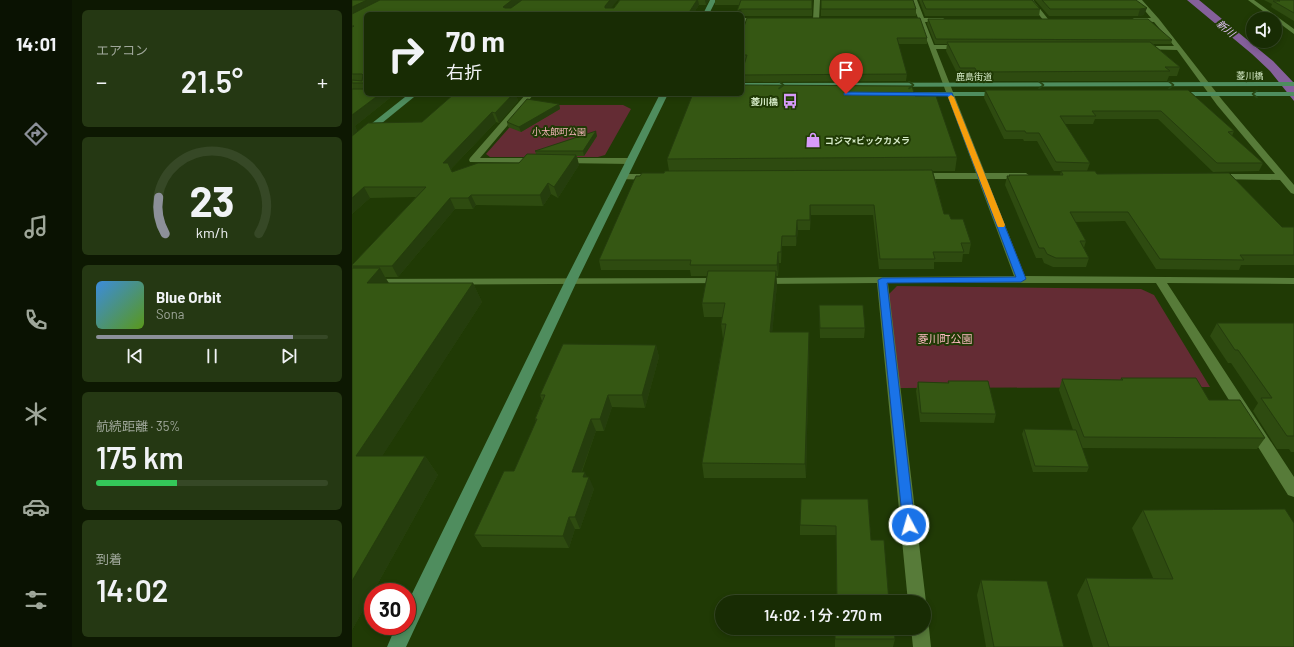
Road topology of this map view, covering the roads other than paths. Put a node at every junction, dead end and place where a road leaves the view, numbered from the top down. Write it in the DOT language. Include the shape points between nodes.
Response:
graph roads {
  1 [pos="713,0"];
  2 [pos="817,0"];
  3 [pos="914,0"];
  4 [pos="1030,0"];
  5 [pos="1139,0"];
  6 [pos="1251,0"];
  7 [pos="707,12"];
  8 [pos="744,20"];
  9 [pos="764,20"];
  10 [pos="808,20"];
  11 [pos="816,20"];
  12 [pos="823,20"];
  13 [pos="898,20"];
  14 [pos="920,20"];
  15 [pos="952,20"];
  16 [pos="1038,20"];
  17 [pos="1046,20"];
  18 [pos="1054,20"];
  19 [pos="1125,20"];
  20 [pos="1156,20"];
  21 [pos="1294,32"];
  22 [pos="931,47"];
  23 [pos="971,47"];
  24 [pos="1131,48"];
  25 [pos="1178,48"];
  26 [pos="1206,84"];
  27 [pos="1294,84"];
  28 [pos="744,85"];
  29 [pos="946,85"];
  30 [pos="888,94"];
  31 [pos="950,94"];
  32 [pos="1006,94"];
  33 [pos="1173,94"];
  34 [pos="1213,94"];
  35 [pos="1294,94"];
  36 [pos="352,95"];
  37 [pos="364,95"];
  38 [pos="410,96"];
  39 [pos="528,96"];
  40 [pos="663,96"];
  41 [pos="352,143"];
  42 [pos="631,161"];
  43 [pos="982,175"];
  44 [pos="910,176"];
  45 [pos="1038,176"];
  46 [pos="623,177"];
  47 [pos="663,177"];
  48 [pos="1211,177"];
  49 [pos="1282,177"];
  50 [pos="1294,191"];
  51 [pos="1021,279"];
  52 [pos="882,280"];
  53 [pos="1159,280"];
  54 [pos="571,281"];
  55 [pos="730,281"];
  56 [pos="746,281"];
  57 [pos="1294,281"];
  58 [pos="352,282"];
  59 [pos="1294,490"];
  60 [pos="916,595"];
  61 [pos="416,604"];
  62 [pos="401,635"];
  63 [pos="921,635"];
  64 [pos="396,647"];
  65 [pos="922,647"];
  1 -- 7 [label="street"];
  2 -- 11 [label="street"];
  3 -- 14 [label="street"];
  4 -- 17 [label="street"];
  5 -- 20 [label="street"];
  6 -- 21 [label="street"];
  8 -- 9 [label="street"];
  10 -- 11 [label="street"];
  11 -- 12 [label="street"];
  13 -- 14 [label="street"];
  14 -- 15 [label="street"];
  14 -- 22 [label="street"];
  16 -- 17 [label="street"];
  17 -- 18 [label="street"];
  19 -- 20 [label="street"];
  20 -- 25 [label="street"];
  22 -- 23 [label="street"];
  22 -- 29 [label="street"];
  24 -- 25 [label="street"];
  25 -- 26 [label="street"];
  26 -- 27 [label="street, 菱川橋"];
  29 -- 26 [label="street, 鹿島街道, one-way"];
  26 -- 34 [label="street"];
  28 -- 29 [label="street, 鹿島街道, one-way"];
  29 -- 31 [label="street"];
  30 -- 31 [label="street, 鹿島街道"];
  31 -- 32 [label="street, 鹿島街道"];
  31 -- 43 [label="street"];
  33 -- 34 [label="street"];
  35 -- 34 [label="street, 菱川橋, one-way"];
  34 -- 49 [label="street"];
  36 -- 37 [label="street"];
  38 -- 41 [label="street"];
  39 -- 42 [label="street" via="474,160"];
  40 -- 42 [label="street"];
  42 -- 46 [label="street"];
  43 -- 44 [label="street"];
  43 -- 45 [label="street"];
  43 -- 51 [label="street"];
  46 -- 47 [label="street"];
  46 -- 54 [label="street"];
  48 -- 49 [label="street"];
  49 -- 50 [label="street"];
  51 -- 52 [label="street"];
  51 -- 53 [label="street"];
  52 -- 56 [label="street"];
  52 -- 60 [label="street"];
  53 -- 57 [label="street"];
  53 -- 59 [label="street"];
  54 -- 55 [label="street"];
  54 -- 58 [label="street"];
  54 -- 61 [label="street"];
  62 -- 64 [label="street"];
  63 -- 65 [label="street"];
}
